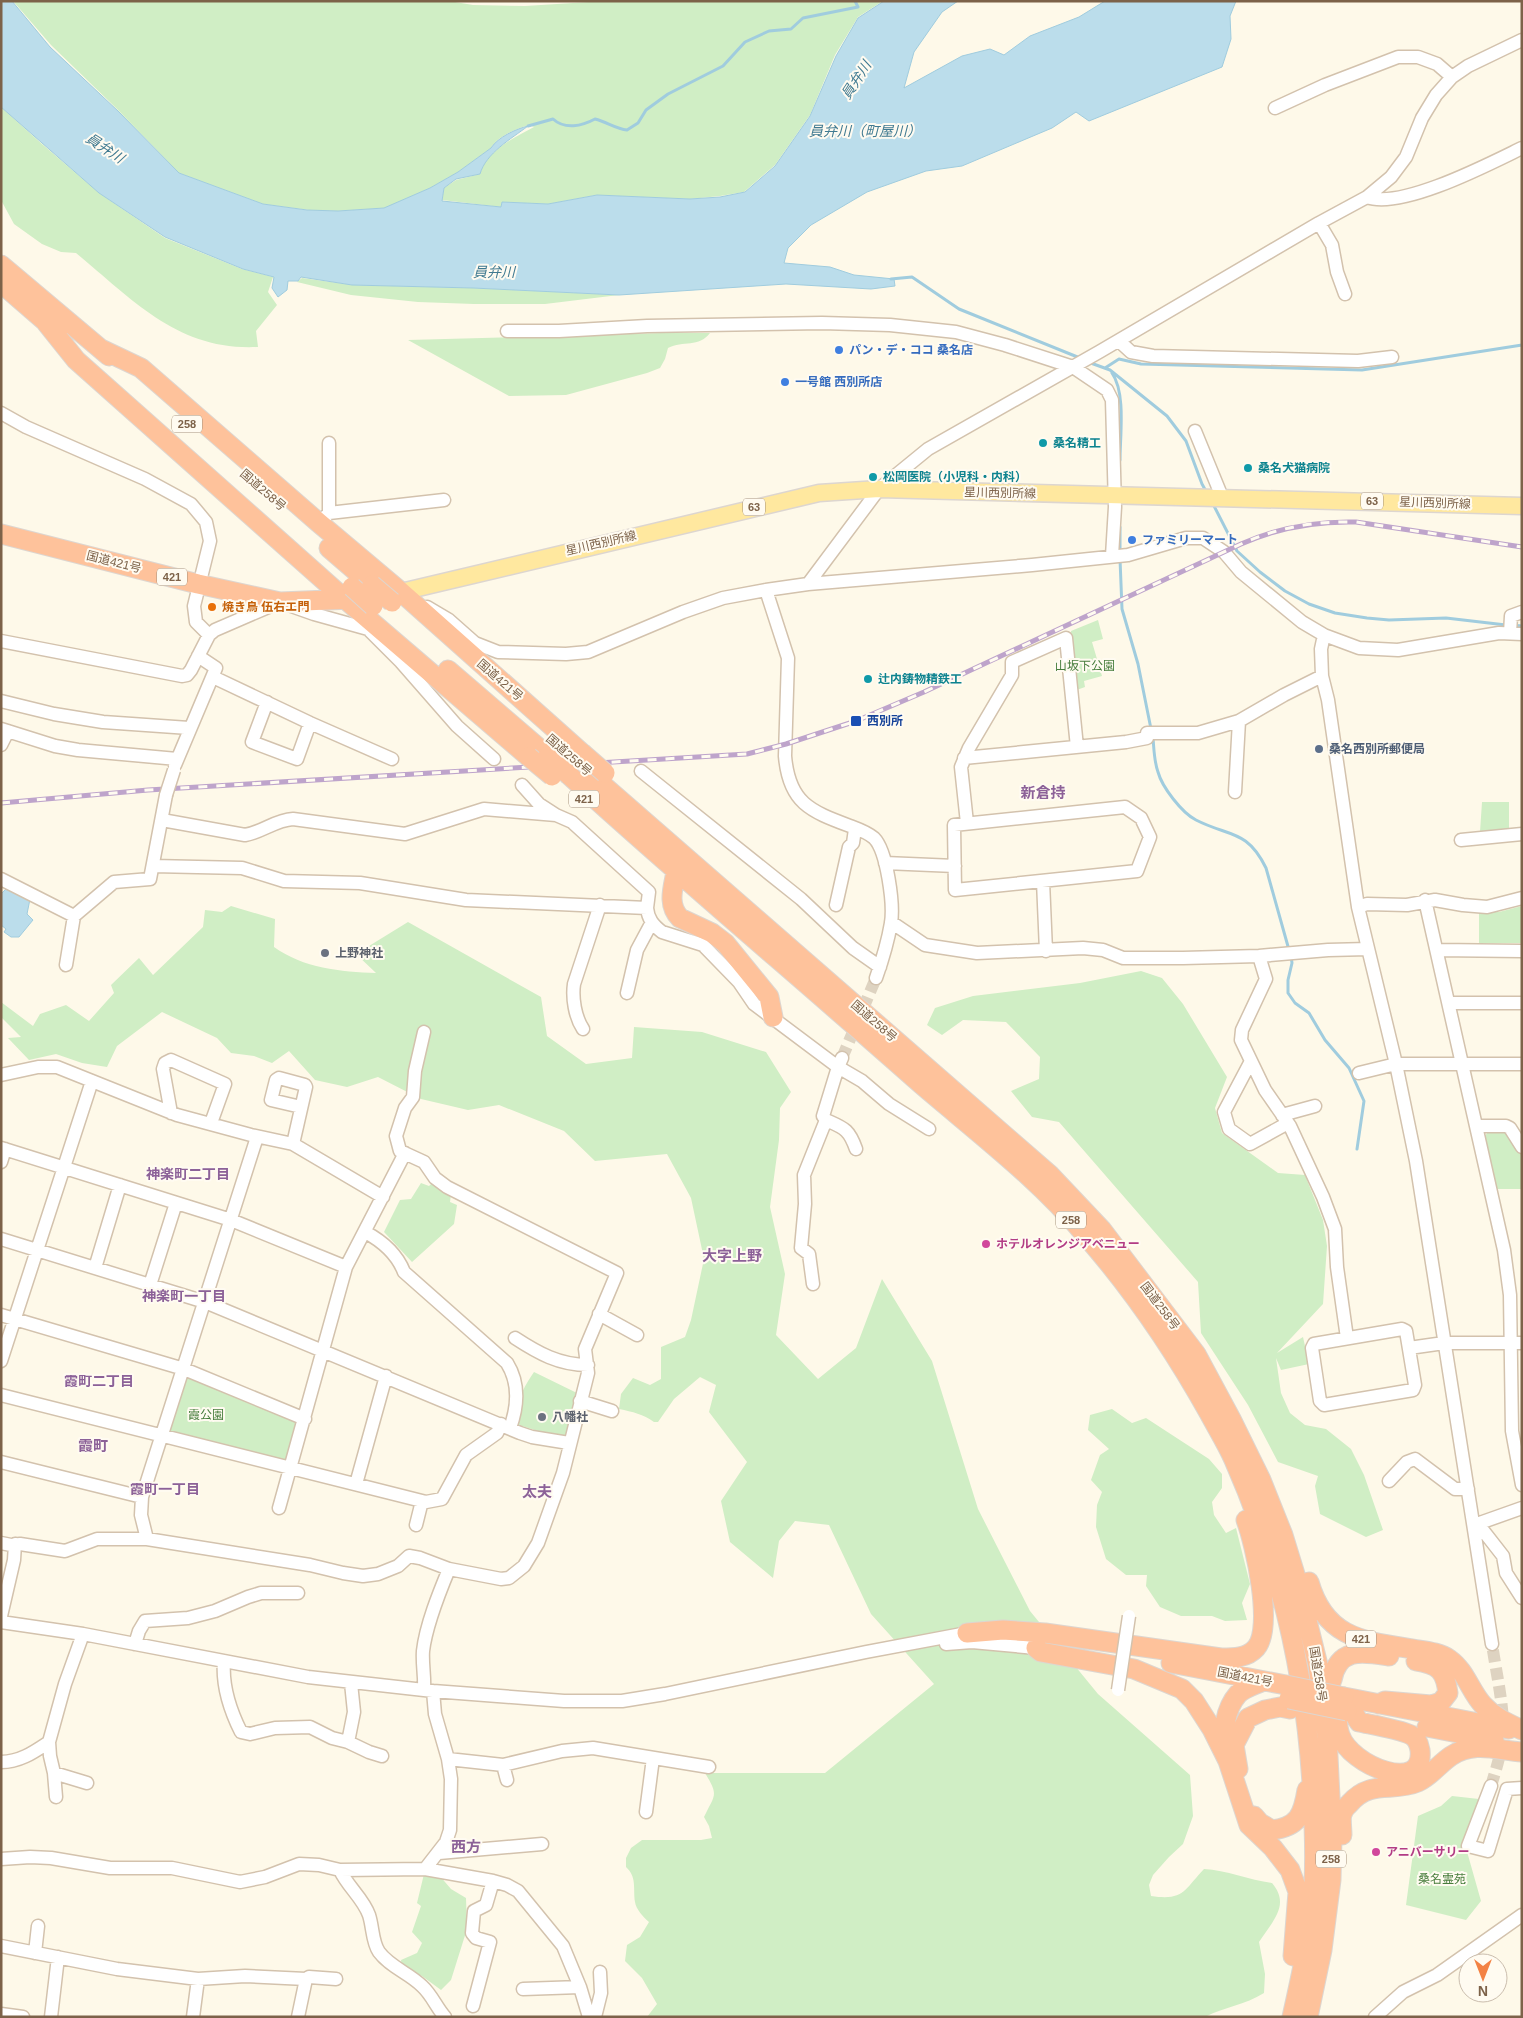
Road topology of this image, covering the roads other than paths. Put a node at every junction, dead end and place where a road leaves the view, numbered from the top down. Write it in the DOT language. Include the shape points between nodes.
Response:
graph roads {
  1 [pos="1522,40"];
  2 [pos="1452,77"];
  3 [pos="1275,108"];
  4 [pos="1522,148"];
  5 [pos="1367,197"];
  6 [pos="1319,223"];
  7 [pos="1,265"];
  8 [pos="1,283"];
  9 [pos="1345,294"];
  10 [pos="507,331"];
  11 [pos="1119,341"];
  12 [pos="101,348"];
  13 [pos="1392,357"];
  14 [pos="1073,367"];
  15 [pos="1,413"];
  16 [pos="1195,431"];
  17 [pos="329,443"];
  18 [pos="879,489"];
  19 [pos="1119,495"];
  20 [pos="1222,497"];
  21 [pos="444,500"];
  22 [pos="1522,506"];
  23 [pos="324,518"];
  24 [pos="1,534"];
  25 [pos="1113,556"];
  26 [pos="198,584"];
  27 [pos="808,584"];
  28 [pos="766,590"];
  29 [pos="349,593"];
  30 [pos="389,600"];
  31 [pos="280,602"];
  32 [pos="1516,614"];
  33 [pos="209,634"];
  34 [pos="1516,634"];
  35 [pos="1324,635"];
  36 [pos="1,641"];
  37 [pos="198,656"];
  38 [pos="1322,676"];
  39 [pos="213,677"];
  40 [pos="1,701"];
  41 [pos="267,702"];
  42 [pos="1238,720"];
  43 [pos="310,723"];
  44 [pos="189,728"];
  45 [pos="4,730"];
  46 [pos="1,745"];
  47 [pos="1077,747"];
  48 [pos="964,758"];
  49 [pos="392,759"];
  50 [pos="494,759"];
  51 [pos="175,764"];
  52 [pos="641,771"];
  53 [pos="560,776"];
  54 [pos="522,785"];
  55 [pos="1236,792"];
  56 [pos="556,815"];
  57 [pos="626,816"];
  58 [pos="162,820"];
  59 [pos="967,823"];
  60 [pos="855,829"];
  61 [pos="1522,834"];
  62 [pos="1461,840"];
  63 [pos="885,863"];
  64 [pos="153,866"];
  65 [pos="955,866"];
  66 [pos="676,872"];
  67 [pos="1,879"];
  68 [pos="1043,881"];
  69 [pos="1522,898"];
  70 [pos="1426,900"];
  71 [pos="600,905"];
  72 [pos="836,905"];
  73 [pos="1358,906"];
  74 [pos="647,908"];
  75 [pos="74,916"];
  76 [pos="652,922"];
  77 [pos="891,922"];
  78 [pos="1368,949"];
  79 [pos="1436,950"];
  80 [pos="1522,950"];
  81 [pos="1046,951"];
  82 [pos="1259,956"];
  83 [pos="66,965"];
  84 [pos="627,993"];
  85 [pos="1449,1003"];
  86 [pos="1522,1003"];
  87 [pos="773,1017"];
  88 [pos="583,1029"];
  89 [pos="424,1032"];
  90 [pos="840,1062"];
  91 [pos="1251,1062"];
  92 [pos="1396,1064"];
  93 [pos="1463,1064"];
  94 [pos="1522,1064"];
  95 [pos="1359,1073"];
  96 [pos="1,1075"];
  97 [pos="92,1081"];
  98 [pos="1315,1106"];
  99 [pos="301,1107"];
  100 [pos="171,1113"];
  101 [pos="1285,1119"];
  102 [pos="826,1120"];
  103 [pos="211,1123"];
  104 [pos="1477,1126"];
  105 [pos="929,1129"];
  106 [pos="257,1137"];
  107 [pos="294,1144"];
  108 [pos="1522,1147"];
  109 [pos="856,1149"];
  110 [pos="3,1153"];
  111 [pos="404,1153"];
  112 [pos="63,1168"];
  113 [pos="120,1185"];
  114 [pos="383,1197"];
  115 [pos="176,1203"];
  116 [pos="231,1220"];
  117 [pos="366,1232"];
  118 [pos="1,1239"];
  119 [pos="37,1250"];
  120 [pos="346,1267"];
  121 [pos="95,1268"];
  122 [pos="813,1284"];
  123 [pos="150,1285"];
  124 [pos="205,1302"];
  125 [pos="599,1314"];
  126 [pos="1,1315"];
  127 [pos="15,1319"];
  128 [pos="637,1335"];
  129 [pos="515,1338"];
  130 [pos="1347,1338"];
  131 [pos="1444,1343"];
  132 [pos="1516,1343"];
  133 [pos="1409,1348"];
  134 [pos="323,1352"];
  135 [pos="1,1361"];
  136 [pos="588,1366"];
  137 [pos="184,1369"];
  138 [pos="386,1376"];
  139 [pos="1,1395"];
  140 [pos="580,1401"];
  141 [pos="612,1411"];
  142 [pos="305,1419"];
  143 [pos="505,1426"];
  144 [pos="162,1437"];
  145 [pos="569,1443"];
  146 [pos="1233,1457"];
  147 [pos="1,1462"];
  148 [pos="291,1468"];
  149 [pos="1261,1480"];
  150 [pos="1389,1481"];
  151 [pos="356,1484"];
  152 [pos="1522,1485"];
  153 [pos="1468,1489"];
  154 [pos="142,1497"];
  155 [pos="422,1501"];
  156 [pos="279,1508"];
  157 [pos="1522,1508"];
  158 [pos="416,1525"];
  159 [pos="1476,1527"];
  160 [pos="147,1539"];
  161 [pos="1,1543"];
  162 [pos="15,1544"];
  163 [pos="449,1569"];
  164 [pos="298,1593"];
  165 [pos="1522,1598"];
  166 [pos="1314,1599"];
  167 [pos="1,1616"];
  168 [pos="1129,1616"];
  169 [pos="1,1622"];
  170 [pos="967,1633"];
  171 [pos="84,1634"];
  172 [pos="135,1644"];
  173 [pos="1492,1644"];
  174 [pos="1036,1648"];
  175 [pos="866,1652"];
  176 [pos="224,1661"];
  177 [pos="1332,1680"];
  178 [pos="1263,1681"];
  179 [pos="351,1682"];
  180 [pos="429,1690"];
  181 [pos="1118,1690"];
  182 [pos="1245,1690"];
  183 [pos="1289,1698"];
  184 [pos="1379,1704"];
  185 [pos="1343,1707"];
  186 [pos="1522,1731"];
  187 [pos="1340,1735"];
  188 [pos="49,1742"];
  189 [pos="348,1742"];
  190 [pos="1522,1745"];
  191 [pos="1522,1752"];
  192 [pos="382,1756"];
  193 [pos="653,1758"];
  194 [pos="448,1759"];
  195 [pos="1228,1761"];
  196 [pos="1,1762"];
  197 [pos="1312,1762"];
  198 [pos="503,1765"];
  199 [pos="709,1767"];
  200 [pos="54,1773"];
  201 [pos="507,1780"];
  202 [pos="88,1783"];
  203 [pos="1490,1786"];
  204 [pos="1522,1788"];
  205 [pos="56,1797"];
  206 [pos="646,1812"];
  207 [pos="1342,1812"];
  208 [pos="542,1844"];
  209 [pos="439,1853"];
  210 [pos="1,1859"];
  211 [pos="425,1869"];
  212 [pos="340,1870"];
  213 [pos="493,1881"];
  214 [pos="1522,1915"];
  215 [pos="38,1926"];
  216 [pos="1,1946"];
  217 [pos="35,1953"];
  218 [pos="58,1957"];
  219 [pos="600,1972"];
  220 [pos="198,1979"];
  221 [pos="306,1979"];
  222 [pos="336,1979"];
  223 [pos="580,1987"];
  224 [pos="523,1989"];
  225 [pos="473,2006"];
  226 [pos="1,2014"];
  227 [pos="23,2017"];
  228 [pos="51,2017"];
  229 [pos="193,2017"];
  230 [pos="298,2017"];
  231 [pos="445,2017"];
  232 [pos="589,2017"];
  233 [pos="595,2017"];
  234 [pos="1284,2017"];
  235 [pos="1292,2017"];
  236 [pos="1308,2017"];
  237 [pos="1317,2017"];
  238 [pos="1375,2017"];
  1 -- 2 [label="street"];
  2 -- 3 [label="street" via="1437,64 1418,57 1398,57"];
  2 -- 5 [label="street" via="1422,118 1406,157 1391,177"];
  4 -- 5 [label="street" via="1425,190 1393,198 1374,200"];
  5 -- 6 [label="street"];
  6 -- 9 [label="street" via="1332,245"];
  6 -- 11 [label="street"];
  7 -- 12 [label="highway, 国道258号 / 258"];
  8 -- 29 [label="highway, 国道258号 / 258"];
  10 -- 14 [label="street" via="647,326 890,325 956,332"];
  11 -- 13 [label="street" via="1131,352 1153,356 1358,361"];
  11 -- 14 [label="street"];
  12 -- 23 [label="highway" via="142,368"];
  12 -- 30 [label="highway, 国道258号 / 258, bridge"];
  14 -- 18 [label="street" via="928,449"];
  14 -- 19 [label="street" via="1107,390 1112,400"];
  15 -- 26 [label="street" via="191,504 206,522 210,541"];
  16 -- 20 [label="street"];
  17 -- 23 [label="street"];
  18 -- 19 [label="main road, 星川西別所線 / 63"];
  18 -- 27 [label="street"];
  18 -- 30 [label="main road, 星川西別所線 / 63" via="819,492"];
  19 -- 20 [label="main road, 星川西別所線 / 63"];
  19 -- 25 [label="street" via="1115,507"];
  20 -- 22 [label="main road, 星川西別所線 / 63"];
  21 -- 23 [label="street"];
  23 -- 30 [label="highway"];
  24 -- 26 [label="highway, 国道421号 / 421"];
  25 -- 27 [label="street"];
  25 -- 35 [label="street" via="1186,538 1203,538 1224,552 1241,572 1302,622"];
  26 -- 31 [label="highway, 国道421号 / 421"];
  26 -- 33 [label="street" via="194,615 196,622"];
  27 -- 28 [label="street"];
  28 -- 30 [label="street" via="724,598 588,652 566,654 498,652 475,643 449,620"];
  28 -- 60 [label="street" via="788,658 786,756 789,779 799,800 808,807"];
  29 -- 30 [label="highway, 国道258号 / 258, bridge"];
  29 -- 30 [label="highway, 国道421号 / 421"];
  29 -- 31 [label="highway, 国道421号 / 421"];
  29 -- 53 [label="highway, bridge" via="529,757"];
  30 -- 53 [label="highway, 国道258号 / 258, bridge" via="548,756"];
  30 -- 57 [label="highway, 国道258号 / 258" via="597,774"];
  31 -- 33 [label="street"];
  31 -- 50 [label="street" via="368,629 457,726"];
  32 -- 34 [label="street"];
  33 -- 37 [label="street"];
  34 -- 35 [label="street" via="1499,633 1398,650 1359,648"];
  35 -- 38 [label="street"];
  36 -- 37 [label="street" via="182,676 187,675"];
  37 -- 39 [label="street" via="216,668"];
  38 -- 42 [label="street"];
  38 -- 73 [label="street"];
  39 -- 41 [label="street"];
  39 -- 44 [label="street"];
  40 -- 44 [label="street" via="84,719"];
  41 -- 43 [label="street"];
  41 -- 43 [label="street" via="252,742 297,759"];
  42 -- 47 [label="street" via="1198,733 1150,734"];
  42 -- 55 [label="street"];
  43 -- 49 [label="street"];
  44 -- 51 [label="street"];
  45 -- 46 [label="street"];
  45 -- 51 [label="street" via="55,746"];
  47 -- 48 [label="street"];
  47 -- 48 [label="street" via="1066,638 1012,662 1012,675"];
  48 -- 59 [label="street" via="961,767"];
  51 -- 58 [label="street, bridge"];
  52 -- 77 [label="street" via="801,899 878,972"];
  53 -- 57 [label="highway, 国道258号 / 258"];
  54 -- 56 [label="street" via="539,804"];
  56 -- 58 [label="street" via="484,809 404,834 293,819 278,821 245,835"];
  56 -- 74 [label="street" via="572,822 649,892"];
  57 -- 66 [label="highway, 国道258号 / 258"];
  57 -- 149 [label="highway, 国道258号 / 258" via="1050,1175 1102,1230 1196,1354"];
  58 -- 64 [label="street"];
  59 -- 65 [label="street" via="954,825"];
  59 -- 68 [label="street" via="1125,807 1141,818 1150,837 1137,871"];
  60 -- 63 [label="street" via="875,839"];
  60 -- 72 [label="street"];
  61 -- 62 [label="street"];
  63 -- 65 [label="street"];
  63 -- 77 [label="street" via="892,907"];
  64 -- 71 [label="street" via="242,868 284,881 360,883 466,900"];
  64 -- 75 [label="street" via="150,879 114,882"];
  65 -- 68 [label="street" via="955,890"];
  66 -- 87 [label="highway" via="671,899 676,915 725,943 769,997"];
  66 -- 146 [label="highway, 国道258号 / 258" via="1034,1182 1085,1234 1170,1347"];
  67 -- 75 [label="street"];
  68 -- 81 [label="street"];
  69 -- 70 [label="street" via="1487,907"];
  70 -- 73 [label="street" via="1407,905"];
  70 -- 79 [label="street"];
  71 -- 74 [label="street"];
  71 -- 88 [label="street" via="572,993 578,1022"];
  73 -- 78 [label="street"];
  74 -- 76 [label="street"];
  75 -- 83 [label="street"];
  76 -- 84 [label="street" via="637,950"];
  76 -- 87 [label="street" via="662,932 703,945 740,982 754,1004"];
  77 -- 81 [label="street" via="925,945 977,953"];
  78 -- 82 [label="street"];
  78 -- 92 [label="street"];
  79 -- 80 [label="street"];
  79 -- 85 [label="street"];
  81 -- 82 [label="street" via="1083,948 1103,950 1123,958"];
  82 -- 91 [label="street" via="1266,979 1241,1035"];
  85 -- 86 [label="street"];
  85 -- 93 [label="street"];
  87 -- 90 [label="street"];
  89 -- 111 [label="street" via="413,1097 405,1108 396,1136 400,1151"];
  90 -- 102 [label="street" via="823,1116"];
  90 -- 105 [label="street" via="889,1104"];
  91 -- 101 [label="street"];
  91 -- 101 [label="street" via="1224,1112 1229,1129 1250,1144"];
  92 -- 93 [label="street"];
  92 -- 95 [label="street"];
  92 -- 131 [label="street" via="1416,1161"];
  93 -- 94 [label="street"];
  93 -- 104 [label="street"];
  96 -- 97 [label="street" via="52,1066"];
  97 -- 100 [label="street"];
  97 -- 112 [label="street"];
  98 -- 101 [label="street"];
  99 -- 107 [label="street"];
  100 -- 103 [label="street"];
  100 -- 103 [label="street" via="164,1069 165,1063 171,1060 224,1084"];
  101 -- 130 [label="street" via="1335,1228"];
  102 -- 109 [label="street" via="852,1136"];
  102 -- 122 [label="street" via="804,1175 801,1248 808,1254"];
  103 -- 106 [label="street"];
  104 -- 108 [label="street" via="1506,1126"];
  104 -- 132 [label="street" via="1504,1250"];
  106 -- 107 [label="street"];
  106 -- 116 [label="street"];
  107 -- 114 [label="street"];
  110 -- 112 [label="street"];
  111 -- 114 [label="street"];
  111 -- 125 [label="street" via="424,1162 435,1178 447,1187 616,1273"];
  112 -- 113 [label="street"];
  112 -- 119 [label="street"];
  113 -- 115 [label="street"];
  113 -- 121 [label="street"];
  114 -- 117 [label="street"];
  115 -- 116 [label="street"];
  115 -- 123 [label="street"];
  116 -- 120 [label="street"];
  116 -- 124 [label="street"];
  117 -- 120 [label="street"];
  117 -- 143 [label="street" via="399,1259 404,1272 507,1364 517,1389 514,1417"];
  118 -- 119 [label="street"];
  119 -- 121 [label="street"];
  119 -- 127 [label="street"];
  120 -- 134 [label="street"];
  121 -- 123 [label="street"];
  123 -- 124 [label="street"];
  124 -- 134 [label="street"];
  124 -- 137 [label="street"];
  125 -- 128 [label="street"];
  125 -- 136 [label="street" via="585,1349"];
  126 -- 127 [label="street"];
  127 -- 135 [label="street"];
  127 -- 137 [label="street"];
  129 -- 136 [label="street" via="554,1361"];
  130 -- 133 [label="street" via="1402,1329 1406,1331"];
  130 -- 133 [label="street" via="1314,1344 1312,1348 1320,1401 1324,1405 1413,1390"];
  131 -- 132 [label="street"];
  131 -- 133 [label="street"];
  131 -- 153 [label="street"];
  132 -- 152 [label="street" via="1512,1431"];
  134 -- 138 [label="street"];
  134 -- 142 [label="street"];
  136 -- 140 [label="street"];
  137 -- 142 [label="street"];
  137 -- 144 [label="street"];
  138 -- 143 [label="street"];
  138 -- 151 [label="street"];
  139 -- 144 [label="street"];
  140 -- 141 [label="street"];
  140 -- 145 [label="street"];
  142 -- 148 [label="street"];
  143 -- 145 [label="street" via="532,1436"];
  143 -- 155 [label="street" via="466,1455 442,1499"];
  144 -- 148 [label="street"];
  144 -- 154 [label="street"];
  145 -- 163 [label="street" via="563,1473 538,1543 524,1566 509,1578 501,1579"];
  146 -- 170 [label="highway" via="1236,1490 1251,1534 1264,1624 1262,1638 1247,1655 1221,1658 1003,1630"];
  146 -- 197 [label="highway, 国道258号 / 258" via="1267,1543 1288,1616"];
  147 -- 154 [label="street"];
  148 -- 151 [label="street"];
  148 -- 156 [label="street"];
  149 -- 166 [label="highway, 421" via="1280,1503 1301,1554"];
  149 -- 236 [label="highway, 国道258号 / 258" via="1298,1584 1318,1665 1326,1736 1332,1837 1330,1880 1322,1950"];
  150 -- 153 [label="street" via="1407,1462 1415,1459 1455,1490"];
  151 -- 155 [label="street"];
  153 -- 159 [label="street"];
  154 -- 160 [label="street" via="141,1515"];
  155 -- 158 [label="street"];
  157 -- 159 [label="street"];
  159 -- 165 [label="street" via="1503,1556 1506,1573"];
  159 -- 173 [label="street"];
  160 -- 162 [label="street" via="97,1539 64,1551"];
  160 -- 163 [label="street" via="363,1576 398,1566 408,1556"];
  161 -- 162 [label="street"];
  162 -- 167 [label="street"];
  163 -- 180 [label="street" via="424,1644"];
  164 -- 172 [label="street" via="261,1593 188,1618 145,1621"];
  166 -- 177 [label="highway"];
  166 -- 186 [label="highway, 421" via="1328,1621 1352,1636 1448,1658 1464,1673 1482,1704 1499,1719"];
  168 -- 181 [label="street, bridge"];
  169 -- 171 [label="street"];
  170 -- 175 [label="street"];
  170 -- 178 [label="highway, 国道421号 / 421" via="1152,1659"];
  171 -- 172 [label="street"];
  171 -- 188 [label="street" via="65,1684"];
  172 -- 176 [label="street"];
  174 -- 175 [label="street" via="972,1642"];
  174 -- 182 [label="highway, 国道421号 / 421" via="1137,1665"];
  174 -- 195 [label="highway" via="1041,1652 1134,1670 1182,1689 1212,1729"];
  175 -- 180 [label="street" via="622,1700 564,1701"];
  176 -- 179 [label="street"];
  176 -- 189 [label="street" via="224,1681 241,1732 250,1734 275,1728 310,1727"];
  177 -- 184 [label="highway" via="1338,1662 1354,1654 1371,1653 1424,1662 1439,1668 1445,1675 1448,1693 1442,1702 1431,1705 1385,1701"];
  177 -- 187 [label="highway"];
  178 -- 182 [label="highway"];
  178 -- 183 [label="highway, 国道421号 / 421"];
  179 -- 180 [label="street"];
  179 -- 189 [label="street" via="354,1712"];
  180 -- 194 [label="street"];
  182 -- 183 [label="highway, 国道421号 / 421"];
  182 -- 195 [label="highway" via="1239,1693 1228,1711 1223,1737"];
  183 -- 185 [label="highway, 国道421号 / 421, bridge"];
  183 -- 197 [label="highway, 421" via="1280,1707 1255,1713 1243,1724 1234,1745 1244,1792 1251,1812 1260,1823 1272,1830 1283,1829 1291,1826 1301,1815"];
  184 -- 185 [label="highway, 国道421号 / 421"];
  184 -- 186 [label="highway, 国道421号 / 421"];
  185 -- 187 [label="highway" via="1359,1722 1412,1735 1419,1743 1421,1758 1416,1767 1402,1774 1387,1773 1358,1758"];
  185 -- 190 [label="highway, 国道421号 / 421"];
  187 -- 207 [label="highway"];
  188 -- 196 [label="street" via="17,1760"];
  188 -- 200 [label="street"];
  189 -- 192 [label="street"];
  191 -- 207 [label="highway" via="1483,1746 1468,1748 1450,1757 1418,1782 1358,1794"];
  193 -- 198 [label="street" via="593,1748 562,1751"];
  193 -- 199 [label="street"];
  193 -- 206 [label="street"];
  194 -- 198 [label="street"];
  194 -- 209 [label="street" via="450,1830"];
  195 -- 234 [label="highway" via="1249,1825 1290,1870 1298,1892"];
  197 -- 235 [label="highway, 国道258号 / 258" via="1315,1843 1312,1909"];
  198 -- 201 [label="street"];
  200 -- 202 [label="street"];
  200 -- 205 [label="street"];
  203 -- 204 [label="street" via="1468,1846 1488,1851 1507,1789"];
  207 -- 237 [label="highway" via="1336,1916"];
  208 -- 209 [label="street"];
  209 -- 211 [label="street"];
  210 -- 212 [label="street" via="51,1858 110,1868 172,1868 240,1882 265,1877 299,1864"];
  211 -- 212 [label="street"];
  211 -- 213 [label="street"];
  212 -- 231 [label="street" via="370,1916 379,1952 423,1986"];
  213 -- 223 [label="street" via="518,1891 563,1946"];
  213 -- 225 [label="street" via="486,1905 474,1911 472,1933 476,1938 490,1942"];
  214 -- 238 [label="street" via="1438,1975 1403,1992"];
  215 -- 217 [label="street"];
  216 -- 217 [label="street"];
  217 -- 218 [label="street"];
  218 -- 220 [label="street" via="118,1969"];
  218 -- 228 [label="street"];
  219 -- 233 [label="street" via="601,1993"];
  220 -- 221 [label="street" via="245,1976"];
  220 -- 229 [label="street"];
  221 -- 222 [label="street"];
  221 -- 230 [label="street"];
  223 -- 224 [label="street"];
  223 -- 232 [label="street"];
  226 -- 227 [label="street"];
}
